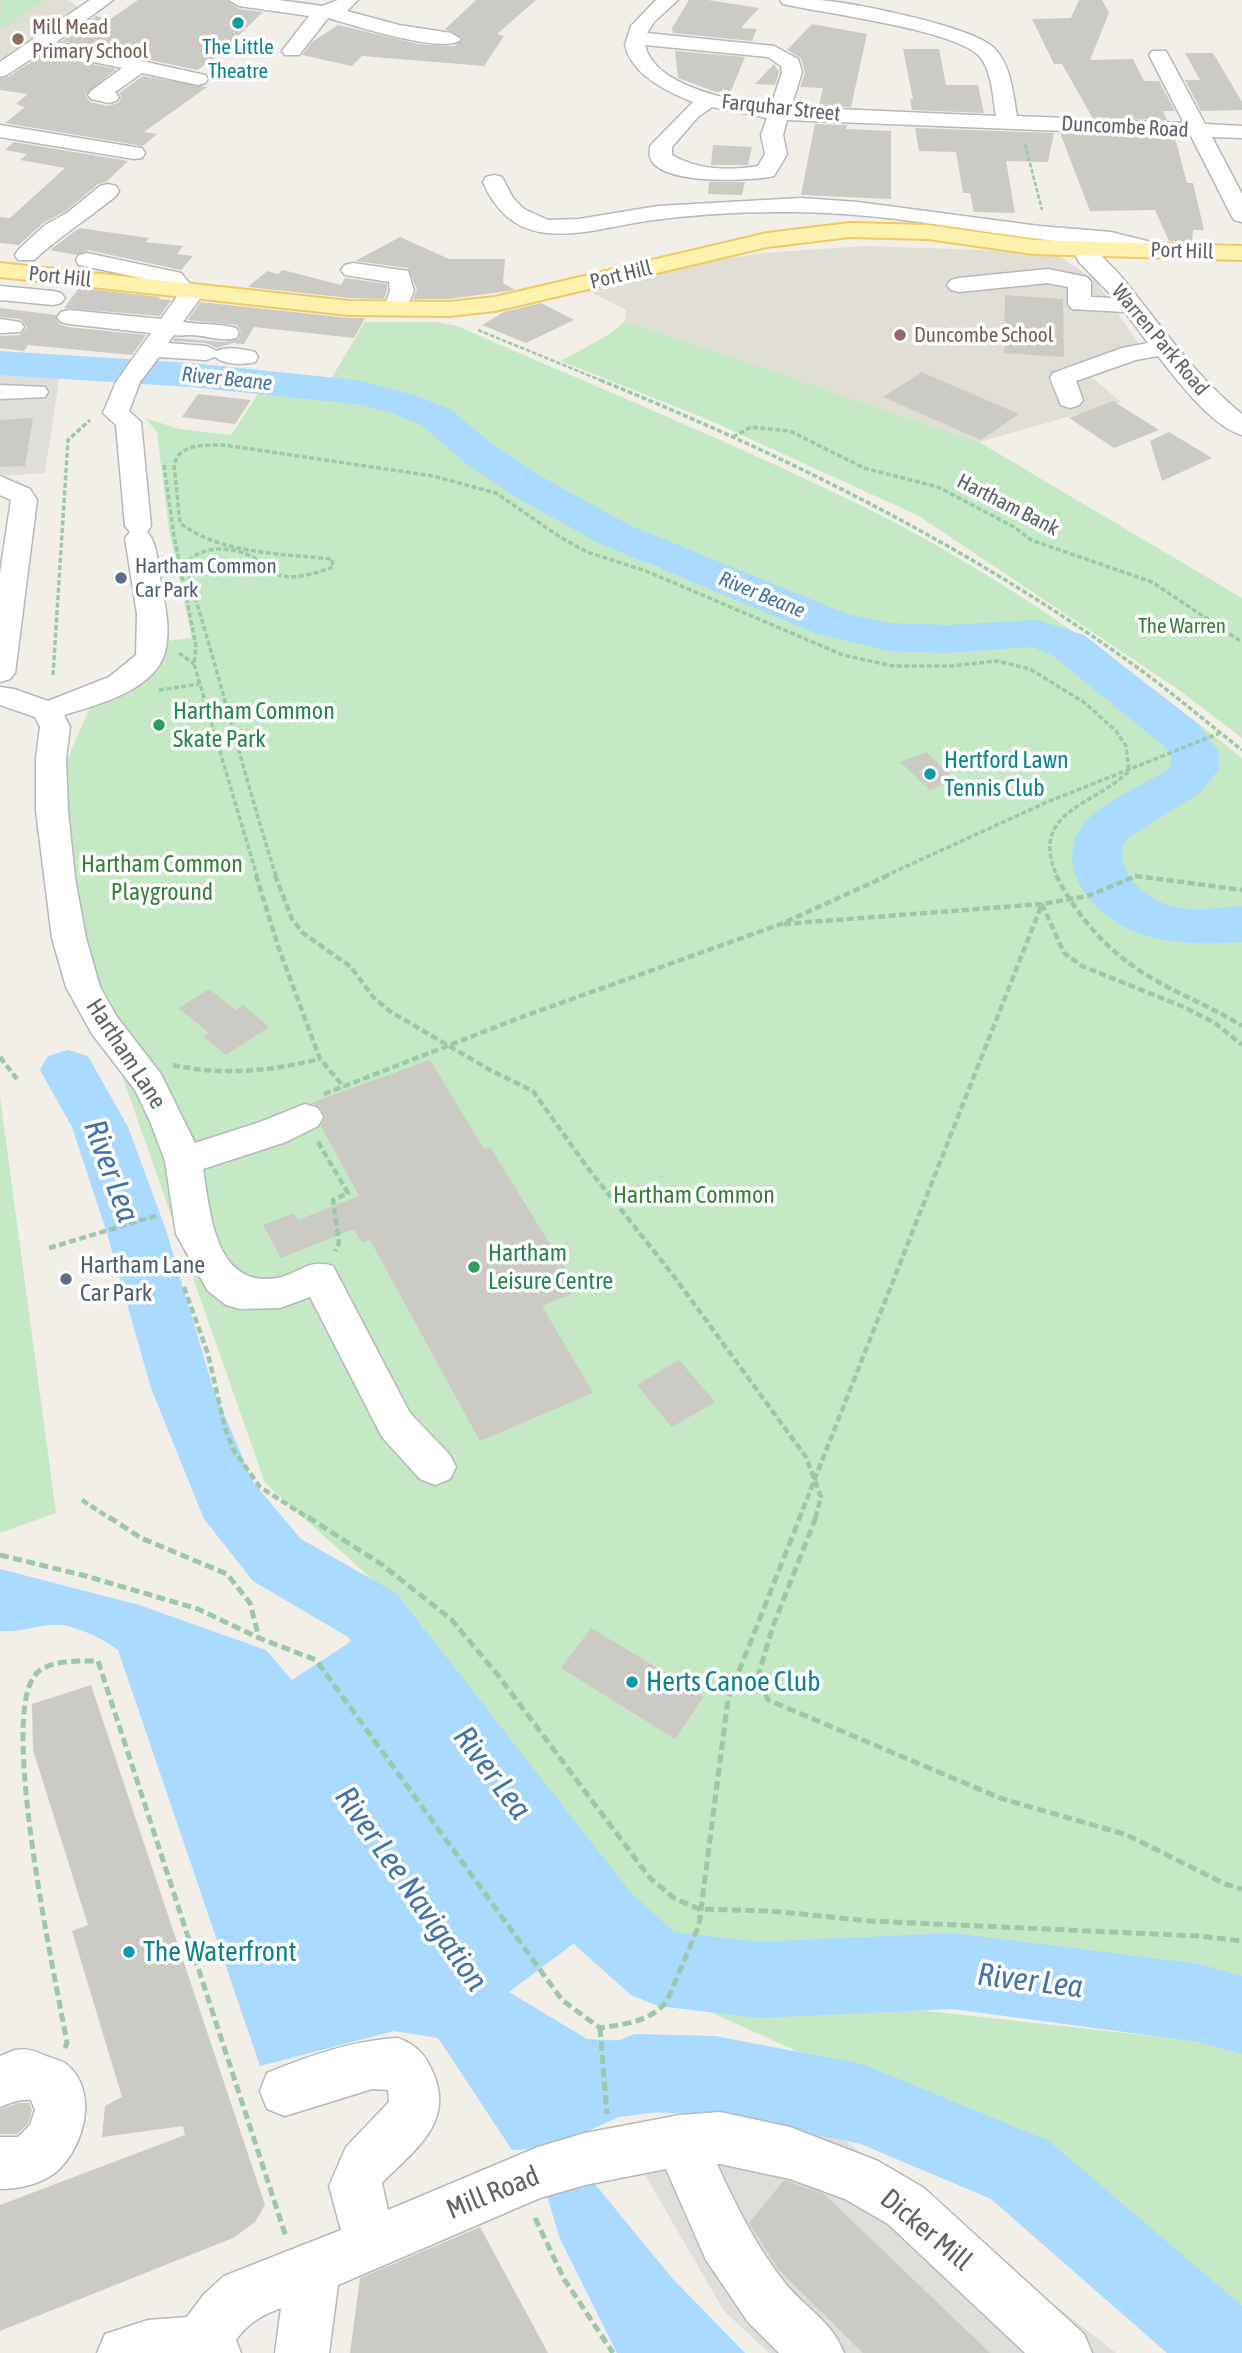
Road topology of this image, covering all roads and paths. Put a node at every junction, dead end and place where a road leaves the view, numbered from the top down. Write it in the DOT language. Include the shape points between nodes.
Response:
graph roads {
  1 [pos="103,0"];
  2 [pos="239,0"];
  3 [pos="350,0"];
  4 [pos="668,0"];
  5 [pos="790,0"];
  6 [pos="266,3"];
  7 [pos="319,12"];
  8 [pos="441,35"];
  9 [pos="635,38"];
  10 [pos="39,44"];
  11 [pos="292,51"];
  12 [pos="1159,55"];
  13 [pos="138,66"];
  14 [pos="0,71"];
  15 [pos="198,79"];
  16 [pos="109,97"];
  17 [pos="708,100"];
  18 [pos="781,113"];
  19 [pos="1014,122"];
  20 [pos="0,131"];
  21 [pos="1199,131"];
  22 [pos="1242,132"];
  23 [pos="134,153"];
  24 [pos="494,182"];
  25 [pos="108,191"];
  26 [pos="1242,215"];
  27 [pos="1050,234"];
  28 [pos="1083,248"];
  29 [pos="1151,249"];
  30 [pos="0,253"];
  31 [pos="1242,253"];
  32 [pos="88,260"];
  33 [pos="25,266"];
  34 [pos="354,270"];
  35 [pos="959,285"];
  36 [pos="188,290"];
  37 [pos="0,293"];
  38 [pos="53,298"];
  39 [pos="1131,305"];
  40 [pos="449,309"];
  41 [pos="395,310"];
  42 [pos="69,317"];
  43 [pos="209,341"];
  44 [pos="1163,348"];
  45 [pos="149,355"];
  46 [pos="36,392"];
  47 [pos="123,395"];
  48 [pos="1070,400"];
  49 [pos="2,405"];
  50 [pos="1242,426"];
  51 [pos="732,437"];
  52 [pos="164,460"];
  53 [pos="0,484"];
  54 [pos="1242,642"];
  55 [pos="53,675"];
  56 [pos="1,686"];
  57 [pos="47,711"];
  58 [pos="1220,733"];
  59 [pos="1242,750"];
  60 [pos="1130,767"];
  61 [pos="1242,890"];
  62 [pos="1070,899"];
  63 [pos="1042,904"];
  64 [pos="781,924"];
  65 [pos="1242,1026"];
  66 [pos="1242,1045"];
  67 [pos="448,1046"];
  68 [pos="130,1055"];
  69 [pos="0,1058"];
  70 [pos="320,1059"];
  71 [pos="17,1079"];
  72 [pos="305,1117"];
  73 [pos="183,1161"];
  74 [pos="151,1219"];
  75 [pos="49,1248"];
  76 [pos="319,1277"];
  77 [pos="183,1281"];
  78 [pos="435,1467"];
  79 [pos="814,1479"];
  80 [pos="82,1500"];
  81 [pos="0,1555"];
  82 [pos="259,1638"];
  83 [pos="1242,1889"];
  84 [pos="699,1909"];
  85 [pos="1242,1941"];
  86 [pos="599,2030"];
  87 [pos="0,2082"];
  88 [pos="52,2085"];
  89 [pos="285,2091"];
  90 [pos="680,2141"];
  91 [pos="562,2161"];
  92 [pos="0,2163"];
  93 [pos="371,2242"];
  94 [pos="304,2272"];
  95 [pos="207,2350"];
  96 [pos="124,2353"];
  97 [pos="302,2353"];
  98 [pos="613,2353"];
  99 [pos="817,2353"];
  100 [pos="1065,2353"];
  1 -- 10 [label="street"];
  2 -- 6 [label="street"];
  3 -- 7 [label="street"];
  4 -- 9 [label="street"];
  5 -- 19 [label="street" via="971,41 985,50 992,62"];
  6 -- 7 [label="street"];
  7 -- 8 [label="street" via="374,26"];
  7 -- 11 [label="street"];
  9 -- 17 [label="street, Farquhar Street" via="636,52 653,72"];
  9 -- 18 [label="street" via="751,48 782,56 791,63 792,72"];
  10 -- 13 [label="street"];
  10 -- 14 [label="street"];
  12 -- 21 [label="street"];
  13 -- 15 [label="street"];
  13 -- 16 [label="street" via="98,95"];
  17 -- 18 [label="street, Farquhar Street"];
  17 -- 18 [label="street" via="661,146 661,158 670,165 696,172 766,170 775,160 772,135"];
  18 -- 19 [label="street, Farquhar Street"];
  19 -- 21 [label="street, Duncombe Road"];
  19 -- 27 [label="path"];
  20 -- 23 [label="street"];
  21 -- 22 [label="street, Duncombe Road"];
  21 -- 26 [label="street"];
  24 -- 27 [label="street" via="499,196 522,218 539,226 651,213 800,205"];
  25 -- 33 [label="street" via="53,230"];
  27 -- 29 [label="street" via="1111,239"];
  28 -- 29 [label="main road, Port Hill"];
  28 -- 39 [label="street, Warren Park Road"];
  28 -- 40 [label="main road, Port Hill" via="1034,247 906,231 807,233 495,304"];
  29 -- 31 [label="main road, Port Hill"];
  30 -- 33 [label="street, Port Hill"];
  32 -- 36 [label="street" via="173,278"];
  33 -- 36 [label="main road, Port Hill"];
  34 -- 41 [label="street" via="400,276 402,291"];
  35 -- 39 [label="street" via="1048,276 1079,282 1080,304"];
  36 -- 41 [label="main road, Port Hill"];
  36 -- 43 [label="street"];
  37 -- 38 [label="street"];
  39 -- 44 [label="street, Warren Park Road"];
  40 -- 41 [label="main road, Port Hill"];
  40 -- 51 [label="path" via="468,325"];
  42 -- 43 [label="street"];
  43 -- 45 [label="street"];
  43 -- 45 [label="street"];
  44 -- 48 [label="street" via="1131,353 1062,378"];
  44 -- 50 [label="street, Warren Park Road" via="1208,398"];
  45 -- 47 [label="street"];
  46 -- 49 [label="street"];
  47 -- 55 [label="path" via="116,388 68,440"];
  47 -- 57 [label="street" via="153,634 149,657 136,671 89,698"];
  51 -- 54 [label="path, Hartham Bank" via="751,427 790,430 864,468 938,487 1031,540 1152,582"];
  51 -- 58 [label="path" via="894,516 1006,581 1144,671"];
  52 -- 70 [label="path" via="196,646 194,664 278,946"];
  53 -- 56 [label="street" via="24,500"];
  56 -- 57 [label="street"];
  57 -- 68 [label="street, Hartham Lane" via="55,727 52,811 69,938 83,987 104,1025"];
  58 -- 59 [label="path"];
  58 -- 60 [label="path"];
  60 -- 62 [label="path" via="1056,826 1047,844 1049,859"];
  60 -- 64 [label="path"];
  60 -- 67 [label="path" via="1126,746 1101,716 1044,676 1011,662 893,666 843,655 646,571 587,552 496,493 477,486 433,475 241,447 208,445 183,450 174,465 180,523 185,529 196,536 261,550 332,559 333,567 323,571 282,576 253,557 234,552 198,552 189,556 185,565 283,900 303,933 351,967 373,996"];
  61 -- 62 [label="path" via="1136,876"];
  62 -- 63 [label="path"];
  62 -- 65 [label="path" via="1091,930 1132,967"];
  63 -- 64 [label="path"];
  63 -- 66 [label="path" via="1064,953 1215,1023"];
  63 -- 79 [label="path"];
  64 -- 67 [label="path"];
  67 -- 70 [label="path" via="344,1087"];
  67 -- 79 [label="path" via="533,1091 806,1457"];
  68 -- 70 [label="path" via="208,1073"];
  68 -- 73 [label="street, Hartham Lane" via="149,1083"];
  69 -- 71 [label="path"];
  72 -- 73 [label="street"];
  72 -- 76 [label="path" via="348,1193 333,1200 339,1243"];
  73 -- 76 [label="street, Hartham Lane" via="195,1234 222,1280 240,1294 280,1293"];
  74 -- 75 [label="path"];
  76 -- 78 [label="street" via="396,1425"];
  77 -- 84 [label="path" via="208,1354 225,1428 233,1449 260,1488 381,1564 451,1619 650,1878 674,1898"];
  79 -- 83 [label="path" via="821,1497 812,1531 758,1676 768,1700 1000,1798 1127,1835"];
  79 -- 84 [label="path" via="728,1699"];
  80 -- 82 [label="path" via="141,1538 227,1574 250,1603"];
  81 -- 82 [label="path" via="198,1609"];
  82 -- 86 [label="path" via="316,1660 562,2000"];
  84 -- 85 [label="path"];
  84 -- 86 [label="path" via="699,1925 663,2008 644,2020"];
  86 -- 91 [label="path"];
  87 -- 88 [label="street" via="24,2073 40,2076"];
  88 -- 92 [label="street" via="60,2100 54,2135 27,2161"];
  88 -- 94 [label="path" via="67,2043 24,1793 21,1703 33,1677 46,1669 99,1661"];
  89 -- 93 [label="street" via="372,2064 398,2063 410,2073 416,2095 414,2113 364,2165 355,2186"];
  90 -- 91 [label="street, Mill Road"];
  90 -- 99 [label="street" via="724,2241 767,2303"];
  90 -- 100 [label="street, Dicker Mill" via="720,2138 750,2142 860,2179 906,2206"];
  91 -- 93 [label="street, Mill Road"];
  91 -- 98 [label="path" via="564,2279"];
  93 -- 94 [label="street, Mill Road"];
  94 -- 95 [label="street, Mill Road" via="243,2295 223,2313"];
  94 -- 97 [label="street"];
  95 -- 96 [label="street, Mill Road" via="175,2342"];
}
